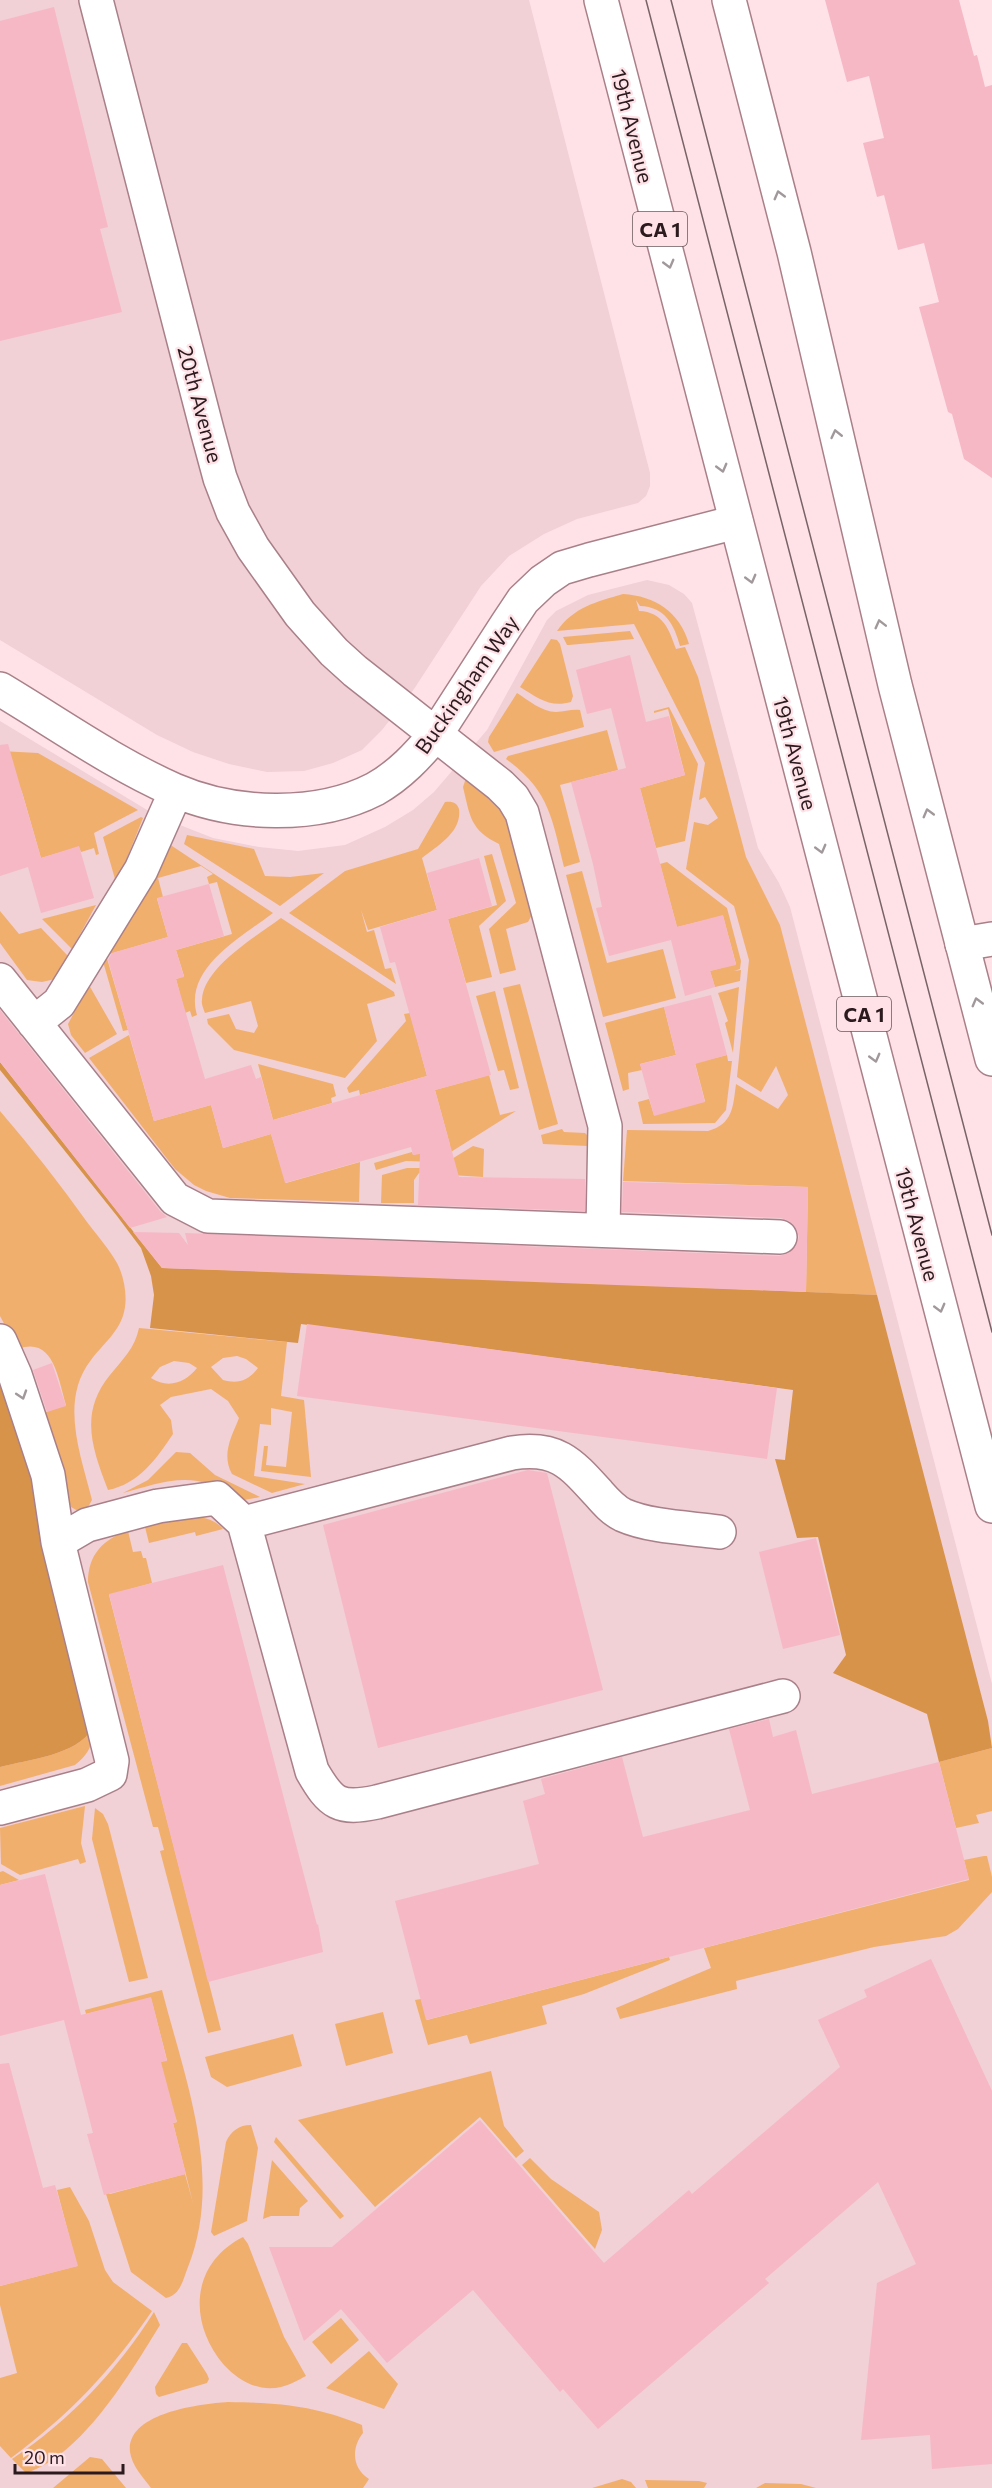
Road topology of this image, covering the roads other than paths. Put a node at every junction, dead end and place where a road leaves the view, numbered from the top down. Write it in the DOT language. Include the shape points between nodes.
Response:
graph roads {
  1 [pos="96,0"];
  2 [pos="583,0"];
  3 [pos="601,0"];
  4 [pos="729,0"];
  5 [pos="612,45"];
  6 [pos="736,522"];
  7 [pos="0,689"];
  8 [pos="436,734"];
  9 [pos="176,791"];
  10 [pos="977,941"];
  11 [pos="0,980"];
  12 [pos="33,1023"];
  13 [pos="992,1059"];
  14 [pos="603,1230"];
  15 [pos="780,1237"];
  16 [pos="0,1341"];
  17 [pos="992,1506"];
  18 [pos="244,1523"];
  19 [pos="719,1532"];
  20 [pos="58,1542"];
  21 [pos="783,1696"];
  22 [pos="0,1808"];
  1 -- 8 [label="main road, 20th Avenue" via="207,430 233,512 283,593 316,634 355,671"];
  2 -- 5 [label="main road"];
  3 -- 5 [label="main road, 19th Avenue / CA 1"];
  10 -- 4 [label="main road, one-way" via="895,685 794,252"];
  5 -- 6 [label="main road, 19th Avenue / CA 1, one-way"];
  6 -- 8 [label="main road, Buckingham Way" via="589,560 548,577 518,608"];
  6 -- 17 [label="main road, 19th Avenue / CA 1, one-way"];
  7 -- 9 [label="main road, Buckingham Way" via="137,772"];
  8 -- 9 [label="main road, Buckingham Way" via="390,780 328,805 263,810 223,805"];
  8 -- 14 [label="main road, 20th Avenue" via="501,785 522,813 605,1126"];
  9 -- 12 [label="main road" via="141,870 59,1003"];
  13 -- 10 [label="main road, one-way"];
  11 -- 12 [label="main road"];
  12 -- 14 [label="main road" via="175,1199 208,1215"];
  14 -- 15 [label="main road"];
  16 -- 20 [label="main road, one-way" via="48,1475"];
  18 -- 19 [label="main road" via="512,1453 537,1451 568,1461 620,1514"];
  18 -- 20 [label="main road" via="217,1498 194,1499 87,1525"];
  18 -- 21 [label="main road" via="312,1771 324,1791 339,1804 377,1802"];
  20 -- 22 [label="main road" via="112,1761 110,1774 87,1785"];
}
